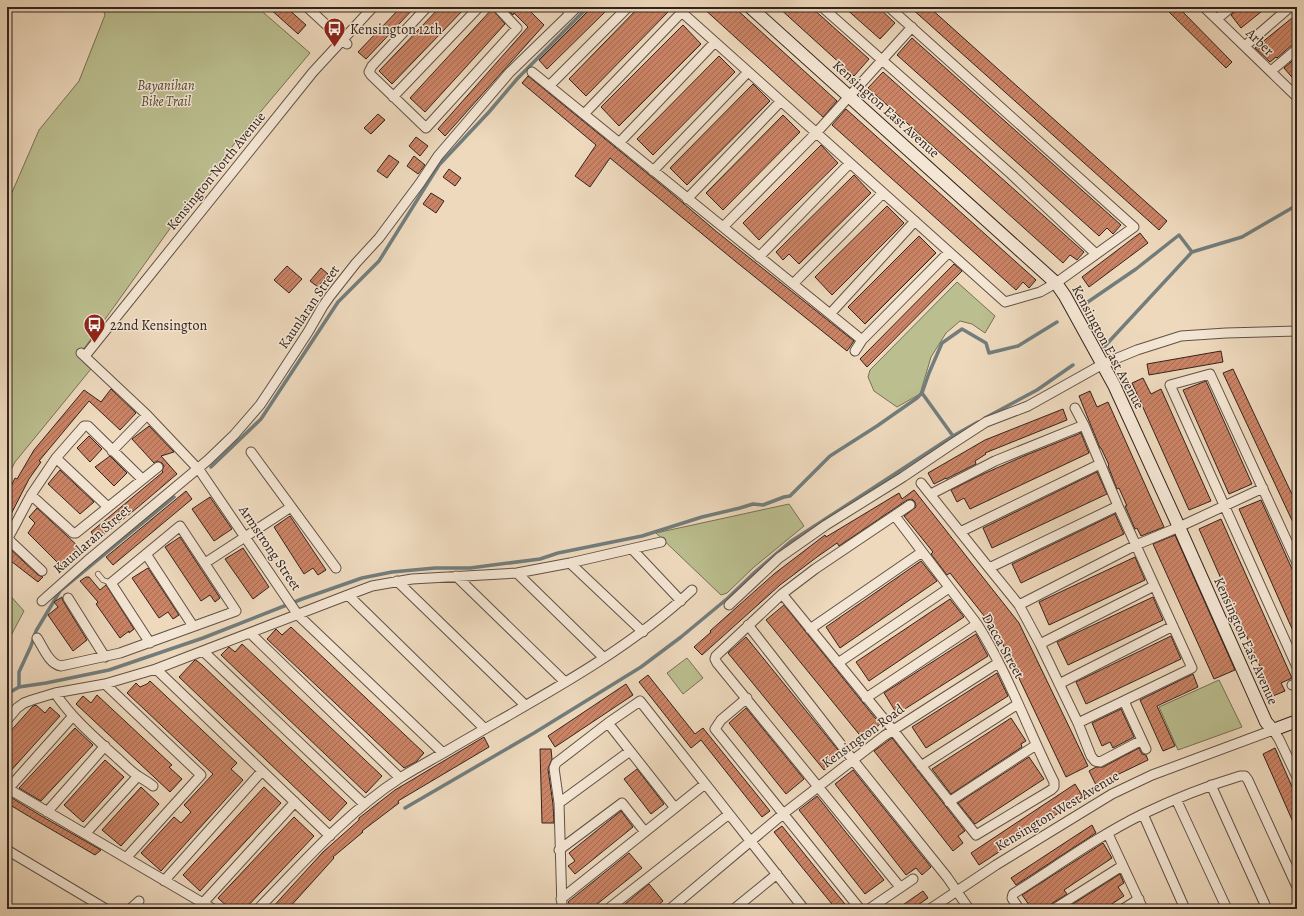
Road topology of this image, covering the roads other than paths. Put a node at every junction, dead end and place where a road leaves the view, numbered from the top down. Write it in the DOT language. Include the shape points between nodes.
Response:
graph roads {
  1 [pos="307,7"];
  2 [pos="373,7"];
  3 [pos="428,7"];
  4 [pos="479,7"];
  5 [pos="497,7"];
  6 [pos="561,7"];
  7 [pos="577,7"];
  8 [pos="628,7"];
  9 [pos="750,7"];
  10 [pos="822,7"];
  11 [pos="889,7"];
  12 [pos="1204,7"];
  13 [pos="1231,7"];
  14 [pos="1290,7"];
  15 [pos="679,10"];
  16 [pos="569,15"];
  17 [pos="1217,19"];
  18 [pos="912,27"];
  19 [pos="345,42"];
  20 [pos="715,42"];
  21 [pos="1245,46"];
  22 [pos="1297,49"];
  23 [pos="882,60"];
  24 [pos="1271,71"];
  25 [pos="532,72"];
  26 [pos="748,72"];
  27 [pos="549,86"];
  28 [pos="393,96"];
  29 [pos="849,96"];
  30 [pos="1297,97"];
  31 [pos="781,101"];
  32 [pos="584,114"];
  33 [pos="817,132"];
  34 [pos="619,143"];
  35 [pos="850,163"];
  36 [pos="653,171"];
  37 [pos="883,193"];
  38 [pos="687,198"];
  39 [pos="915,221"];
  40 [pos="723,227"];
  41 [pos="949,252"];
  42 [pos="1096,254"];
  43 [pos="759,257"];
  44 [pos="1056,283"];
  45 [pos="793,284"];
  46 [pos="830,314"];
  47 [pos="1297,330"];
  48 [pos="862,340"];
  49 [pos="855,351"];
  50 [pos="83,355"];
  51 [pos="1103,364"];
  52 [pos="1075,408"];
  53 [pos="147,415"];
  54 [pos="1084,425"];
  55 [pos="112,451"];
  56 [pos="251,452"];
  57 [pos="56,458"];
  58 [pos="1100,464"];
  59 [pos="158,467"];
  60 [pos="198,468"];
  61 [pos="142,479"];
  62 [pos="921,482"];
  63 [pos="1262,488"];
  64 [pos="931,494"];
  65 [pos="31,495"];
  66 [pos="910,505"];
  67 [pos="1118,506"];
  68 [pos="1225,506"];
  69 [pos="108,507"];
  70 [pos="291,507"];
  71 [pos="895,516"];
  72 [pos="1179,527"];
  73 [pos="960,532"];
  74 [pos="245,537"];
  75 [pos="7,540"];
  76 [pos="661,542"];
  77 [pos="1136,545"];
  78 [pos="632,549"];
  79 [pos="922,552"];
  80 [pos="146,554"];
  81 [pos="205,563"];
  82 [pos="570,563"];
  83 [pos="1297,563"];
  84 [pos="336,568"];
  85 [pos="988,568"];
  86 [pos="42,571"];
  87 [pos="517,573"];
  88 [pos="98,574"];
  89 [pos="456,576"];
  90 [pos="397,581"];
  91 [pos="111,583"];
  92 [pos="1154,586"];
  93 [pos="949,588"];
  94 [pos="692,590"];
  95 [pos="782,594"];
  96 [pos="348,595"];
  97 [pos="68,598"];
  98 [pos="42,601"];
  99 [pos="681,601"];
  100 [pos="728,605"];
  101 [pos="1020,605"];
  102 [pos="296,612"];
  103 [pos="977,624"];
  104 [pos="748,625"];
  105 [pos="193,626"];
  106 [pos="1173,626"];
  107 [pos="810,629"];
  108 [pos="643,632"];
  109 [pos="250,633"];
  110 [pos="37,638"];
  111 [pos="150,643"];
  112 [pos="1040,644"];
  113 [pos="203,651"];
  114 [pos="106,657"];
  115 [pos="604,658"];
  116 [pos="838,663"];
  117 [pos="998,663"];
  118 [pos="1297,667"];
  119 [pos="156,669"];
  120 [pos="565,682"];
  121 [pos="105,684"];
  122 [pos="1059,684"];
  123 [pos="55,693"];
  124 [pos="747,698"];
  125 [pos="866,698"];
  126 [pos="1124,701"];
  127 [pos="1018,704"];
  128 [pos="525,705"];
  129 [pos="73,716"];
  130 [pos="7,720"];
  131 [pos="1297,721"];
  132 [pos="608,723"];
  133 [pos="1078,723"];
  134 [pos="485,729"];
  135 [pos="893,730"];
  136 [pos="1272,730"];
  137 [pos="1036,745"];
  138 [pos="105,746"];
  139 [pos="630,751"];
  140 [pos="443,753"];
  141 [pos="853,760"];
  142 [pos="921,766"];
  143 [pos="262,771"];
  144 [pos="138,776"];
  145 [pos="1297,777"];
  146 [pos="400,778"];
  147 [pos="705,784"];
  148 [pos="1211,785"];
  149 [pos="154,786"];
  150 [pos="818,787"];
  151 [pos="7,788"];
  152 [pos="1176,799"];
  153 [pos="295,802"];
  154 [pos="949,802"];
  155 [pos="559,803"];
  156 [pos="364,804"];
  157 [pos="675,808"];
  158 [pos="47,812"];
  159 [pos="729,814"];
  160 [pos="783,814"];
  161 [pos="1143,814"];
  162 [pos="645,832"];
  163 [pos="84,834"];
  164 [pos="1108,834"];
  165 [pos="330,836"];
  166 [pos="751,841"];
  167 [pos="7,850"];
  168 [pos="559,850"];
  169 [pos="126,858"];
  170 [pos="1122,866"];
  171 [pos="777,874"];
  172 [pos="913,879"];
  173 [pos="164,881"];
  174 [pos="900,887"];
  175 [pos="1297,887"];
  176 [pos="957,891"];
  177 [pos="562,899"];
  178 [pos="1138,899"];
  179 [pos="139,901"];
  180 [pos="203,903"];
  181 [pos="800,907"];
  182 [pos="106,909"];
  183 [pos="130,909"];
  184 [pos="212,909"];
  185 [pos="258,909"];
  186 [pos="562,909"];
  187 [pos="608,909"];
  188 [pos="670,909"];
  189 [pos="734,909"];
  190 [pos="860,909"];
  191 [pos="869,909"];
  192 [pos="930,909"];
  193 [pos="969,909"];
  194 [pos="1019,909"];
  195 [pos="1054,909"];
  196 [pos="1124,909"];
  197 [pos="1143,909"];
  198 [pos="1185,909"];
  199 [pos="1227,909"];
  200 [pos="1267,909"];
  1 -- 19 [label="street"];
  2 -- 19 [label="street, Kensington North Avenue"];
  3 -- 28 [label="street" via="370,69 371,75"];
  4 -- 28 [label="street"];
  5 -- 28 [label="street" via="517,28 426,128"];
  6 -- 16 [label="lane"];
  7 -- 16 [label="street, Kaunlaran Street"];
  8 -- 27 [label="street"];
  9 -- 29 [label="street, Kensington East Avenue"];
  10 -- 23 [label="street"];
  11 -- 18 [label="street"];
  12 -- 17 [label="street, Arber"];
  13 -- 17 [label="street"];
  14 -- 21 [label="street"];
  15 -- 20 [label="street"];
  15 -- 32 [label="street"];
  16 -- 60 [label="street, Kaunlaran Street" via="510,72 438,156 379,238 327,301 260,405 234,435"];
  17 -- 21 [label="street, Arber"];
  18 -- 23 [label="street"];
  18 -- 42 [label="street" via="1134,227"];
  19 -- 50 [label="street, Kensington North Avenue" via="313,72"];
  20 -- 26 [label="street"];
  20 -- 34 [label="street"];
  21 -- 24 [label="street, Arber"];
  22 -- 24 [label="street"];
  23 -- 29 [label="street"];
  23 -- 42 [label="street" via="1011,174"];
  24 -- 30 [label="street, Arber"];
  25 -- 27 [label="street"];
  26 -- 31 [label="street"];
  26 -- 36 [label="street"];
  27 -- 32 [label="street"];
  29 -- 33 [label="street"];
  29 -- 44 [label="street, Kensington East Avenue"];
  31 -- 33 [label="street"];
  31 -- 38 [label="street"];
  32 -- 34 [label="street"];
  33 -- 35 [label="street"];
  33 -- 40 [label="street"];
  34 -- 36 [label="street"];
  35 -- 37 [label="street"];
  35 -- 43 [label="street"];
  36 -- 38 [label="street"];
  37 -- 39 [label="street"];
  37 -- 45 [label="street"];
  38 -- 40 [label="street"];
  39 -- 41 [label="street"];
  39 -- 46 [label="street"];
  40 -- 43 [label="street"];
  41 -- 44 [label="street" via="1005,302 1040,292"];
  41 -- 48 [label="street"];
  42 -- 44 [label="street"];
  43 -- 45 [label="street"];
  44 -- 51 [label="street, Kensington East Avenue"];
  45 -- 46 [label="street"];
  46 -- 48 [label="street"];
  47 -- 51 [label="street" via="1180,336"];
  48 -- 49 [label="street"];
  50 -- 53 [label="street, Armstrong Street"];
  51 -- 72 [label="street, Kensington East Avenue"];
  51 -- 100 [label="street" via="1028,406 986,422 826,525 780,558"];
  52 -- 54 [label="street"];
  53 -- 55 [label="street"];
  53 -- 60 [label="street, Armstrong Street"];
  54 -- 58 [label="street"];
  54 -- 64 [label="street" via="995,461"];
  55 -- 57 [label="street" via="88,426 84,426"];
  55 -- 61 [label="street"];
  56 -- 70 [label="street"];
  57 -- 65 [label="street"];
  57 -- 69 [label="street"];
  58 -- 67 [label="street"];
  58 -- 73 [label="street"];
  59 -- 61 [label="street"];
  60 -- 74 [label="street, Armstrong Street"];
  60 -- 98 [label="street, Kaunlaran Street"];
  61 -- 69 [label="street"];
  62 -- 64 [label="street"];
  63 -- 68 [label="street"];
  63 -- 68 [label="street" via="1210,374 1170,385"];
  63 -- 83 [label="street"];
  64 -- 73 [label="street"];
  65 -- 69 [label="street" via="73,533"];
  65 -- 75 [label="street"];
  66 -- 71 [label="street"];
  67 -- 77 [label="street"];
  67 -- 85 [label="street"];
  68 -- 72 [label="street"];
  68 -- 118 [label="street"];
  70 -- 74 [label="street"];
  70 -- 84 [label="street"];
  71 -- 79 [label="street, Dacca Street"];
  71 -- 95 [label="street"];
  72 -- 77 [label="street"];
  72 -- 136 [label="street, Kensington East Avenue" via="1266,722"];
  73 -- 85 [label="street"];
  74 -- 81 [label="street"];
  74 -- 102 [label="street, Armstrong Street"];
  75 -- 86 [label="street"];
  76 -- 78 [label="street"];
  77 -- 92 [label="street"];
  77 -- 101 [label="street"];
  78 -- 82 [label="street"];
  78 -- 99 [label="street"];
  79 -- 93 [label="street, Dacca Street"];
  79 -- 107 [label="street"];
  80 -- 81 [label="street" via="180,526"];
  80 -- 91 [label="street"];
  80 -- 105 [label="street"];
  81 -- 105 [label="street" via="236,611"];
  82 -- 87 [label="street"];
  82 -- 108 [label="street"];
  85 -- 101 [label="street"];
  87 -- 89 [label="street"];
  87 -- 115 [label="street"];
  88 -- 91 [label="lane" via="103,580"];
  89 -- 90 [label="street"];
  89 -- 120 [label="street"];
  90 -- 96 [label="street" via="372,586"];
  90 -- 128 [label="street"];
  91 -- 111 [label="street"];
  92 -- 106 [label="street"];
  92 -- 112 [label="street"];
  93 -- 103 [label="street, Dacca Street"];
  93 -- 116 [label="street"];
  94 -- 99 [label="street"];
  95 -- 104 [label="street"];
  95 -- 107 [label="street"];
  96 -- 102 [label="street"];
  96 -- 134 [label="street"];
  97 -- 114 [label="street"];
  99 -- 108 [label="street"];
  101 -- 112 [label="street"];
  102 -- 109 [label="street"];
  102 -- 140 [label="street, Armstrong Street"];
  103 -- 117 [label="street, Dacca Street"];
  103 -- 125 [label="street"];
  104 -- 124 [label="street" via="716,656 717,663"];
  104 -- 141 [label="street"];
  105 -- 111 [label="street"];
  106 -- 122 [label="street"];
  106 -- 126 [label="street" via="1192,668"];
  107 -- 116 [label="street"];
  108 -- 115 [label="street"];
  109 -- 113 [label="street"];
  109 -- 146 [label="street"];
  110 -- 114 [label="street" via="56,665"];
  111 -- 114 [label="street"];
  112 -- 122 [label="street"];
  113 -- 119 [label="street"];
  113 -- 156 [label="street"];
  115 -- 120 [label="street"];
  116 -- 125 [label="street"];
  117 -- 127 [label="street, Dacca Street"];
  117 -- 135 [label="street, Kensington Road"];
  119 -- 121 [label="street"];
  119 -- 143 [label="street"];
  120 -- 128 [label="street"];
  121 -- 123 [label="street"];
  121 -- 169 [label="street" via="201,775"];
  122 -- 133 [label="street"];
  123 -- 129 [label="street"];
  123 -- 130 [label="street" via="24,702"];
  124 -- 150 [label="street"];
  124 -- 160 [label="street" via="721,720 715,729"];
  125 -- 135 [label="street"];
  126 -- 133 [label="street"];
  126 -- 133 [label="street" via="1144,745 1100,762 1095,761"];
  127 -- 137 [label="street, Dacca Street"];
  127 -- 142 [label="street"];
  128 -- 134 [label="street"];
  129 -- 138 [label="street"];
  129 -- 151 [label="street"];
  131 -- 136 [label="street, Kensington West Avenue"];
  132 -- 139 [label="street"];
  132 -- 147 [label="street" via="640,701"];
  132 -- 155 [label="street" via="556,763 554,768"];
  134 -- 140 [label="street"];
  135 -- 141 [label="street, Kensington Road"];
  135 -- 142 [label="street"];
  136 -- 145 [label="street, Kensington East Avenue"];
  136 -- 176 [label="street, Kensington West Avenue" via="1118,790"];
  137 -- 154 [label="street"];
  137 -- 154 [label="street, Dacca Street" via="1054,782 1051,790 976,835"];
  138 -- 144 [label="street"];
  138 -- 158 [label="street"];
  139 -- 155 [label="street"];
  139 -- 157 [label="street"];
  140 -- 146 [label="street"];
  141 -- 150 [label="street, Kensington Road"];
  141 -- 176 [label="street"];
  142 -- 154 [label="street"];
  143 -- 153 [label="street"];
  143 -- 173 [label="street"];
  144 -- 149 [label="street"];
  144 -- 163 [label="street"];
  146 -- 156 [label="street"];
  147 -- 157 [label="street"];
  147 -- 159 [label="street"];
  148 -- 152 [label="street"];
  148 -- 175 [label="street" via="1245,776"];
  148 -- 200 [label="street"];
  150 -- 160 [label="street, Kensington Road"];
  150 -- 174 [label="street"];
  151 -- 158 [label="street"];
  152 -- 161 [label="street"];
  152 -- 199 [label="street"];
  153 -- 165 [label="street"];
  153 -- 180 [label="street"];
  155 -- 168 [label="street"];
  156 -- 165 [label="street"];
  157 -- 162 [label="street"];
  158 -- 163 [label="street"];
  159 -- 166 [label="street"];
  159 -- 187 [label="street"];
  160 -- 166 [label="street, Kensington Road"];
  160 -- 190 [label="street"];
  161 -- 164 [label="street"];
  161 -- 198 [label="street"];
  162 -- 168 [label="street" via="622,803"];
  162 -- 177 [label="street"];
  163 -- 169 [label="street"];
  164 -- 170 [label="street"];
  164 -- 194 [label="street" via="1013,894 1012,898"];
  165 -- 185 [label="street"];
  166 -- 171 [label="street"];
  166 -- 188 [label="street, Kensington Road"];
  167 -- 182 [label="street"];
  168 -- 177 [label="street"];
  169 -- 173 [label="street"];
  170 -- 178 [label="street"];
  170 -- 195 [label="street"];
  171 -- 181 [label="street"];
  171 -- 189 [label="street"];
  172 -- 174 [label="street"];
  173 -- 180 [label="street"];
  174 -- 191 [label="street"];
  176 -- 192 [label="street, Kensington West Avenue"];
  176 -- 193 [label="street"];
  177 -- 186 [label="street"];
  178 -- 196 [label="street"];
  178 -- 197 [label="street"];
  179 -- 183 [label="street"];
  180 -- 184 [label="street"];
}
